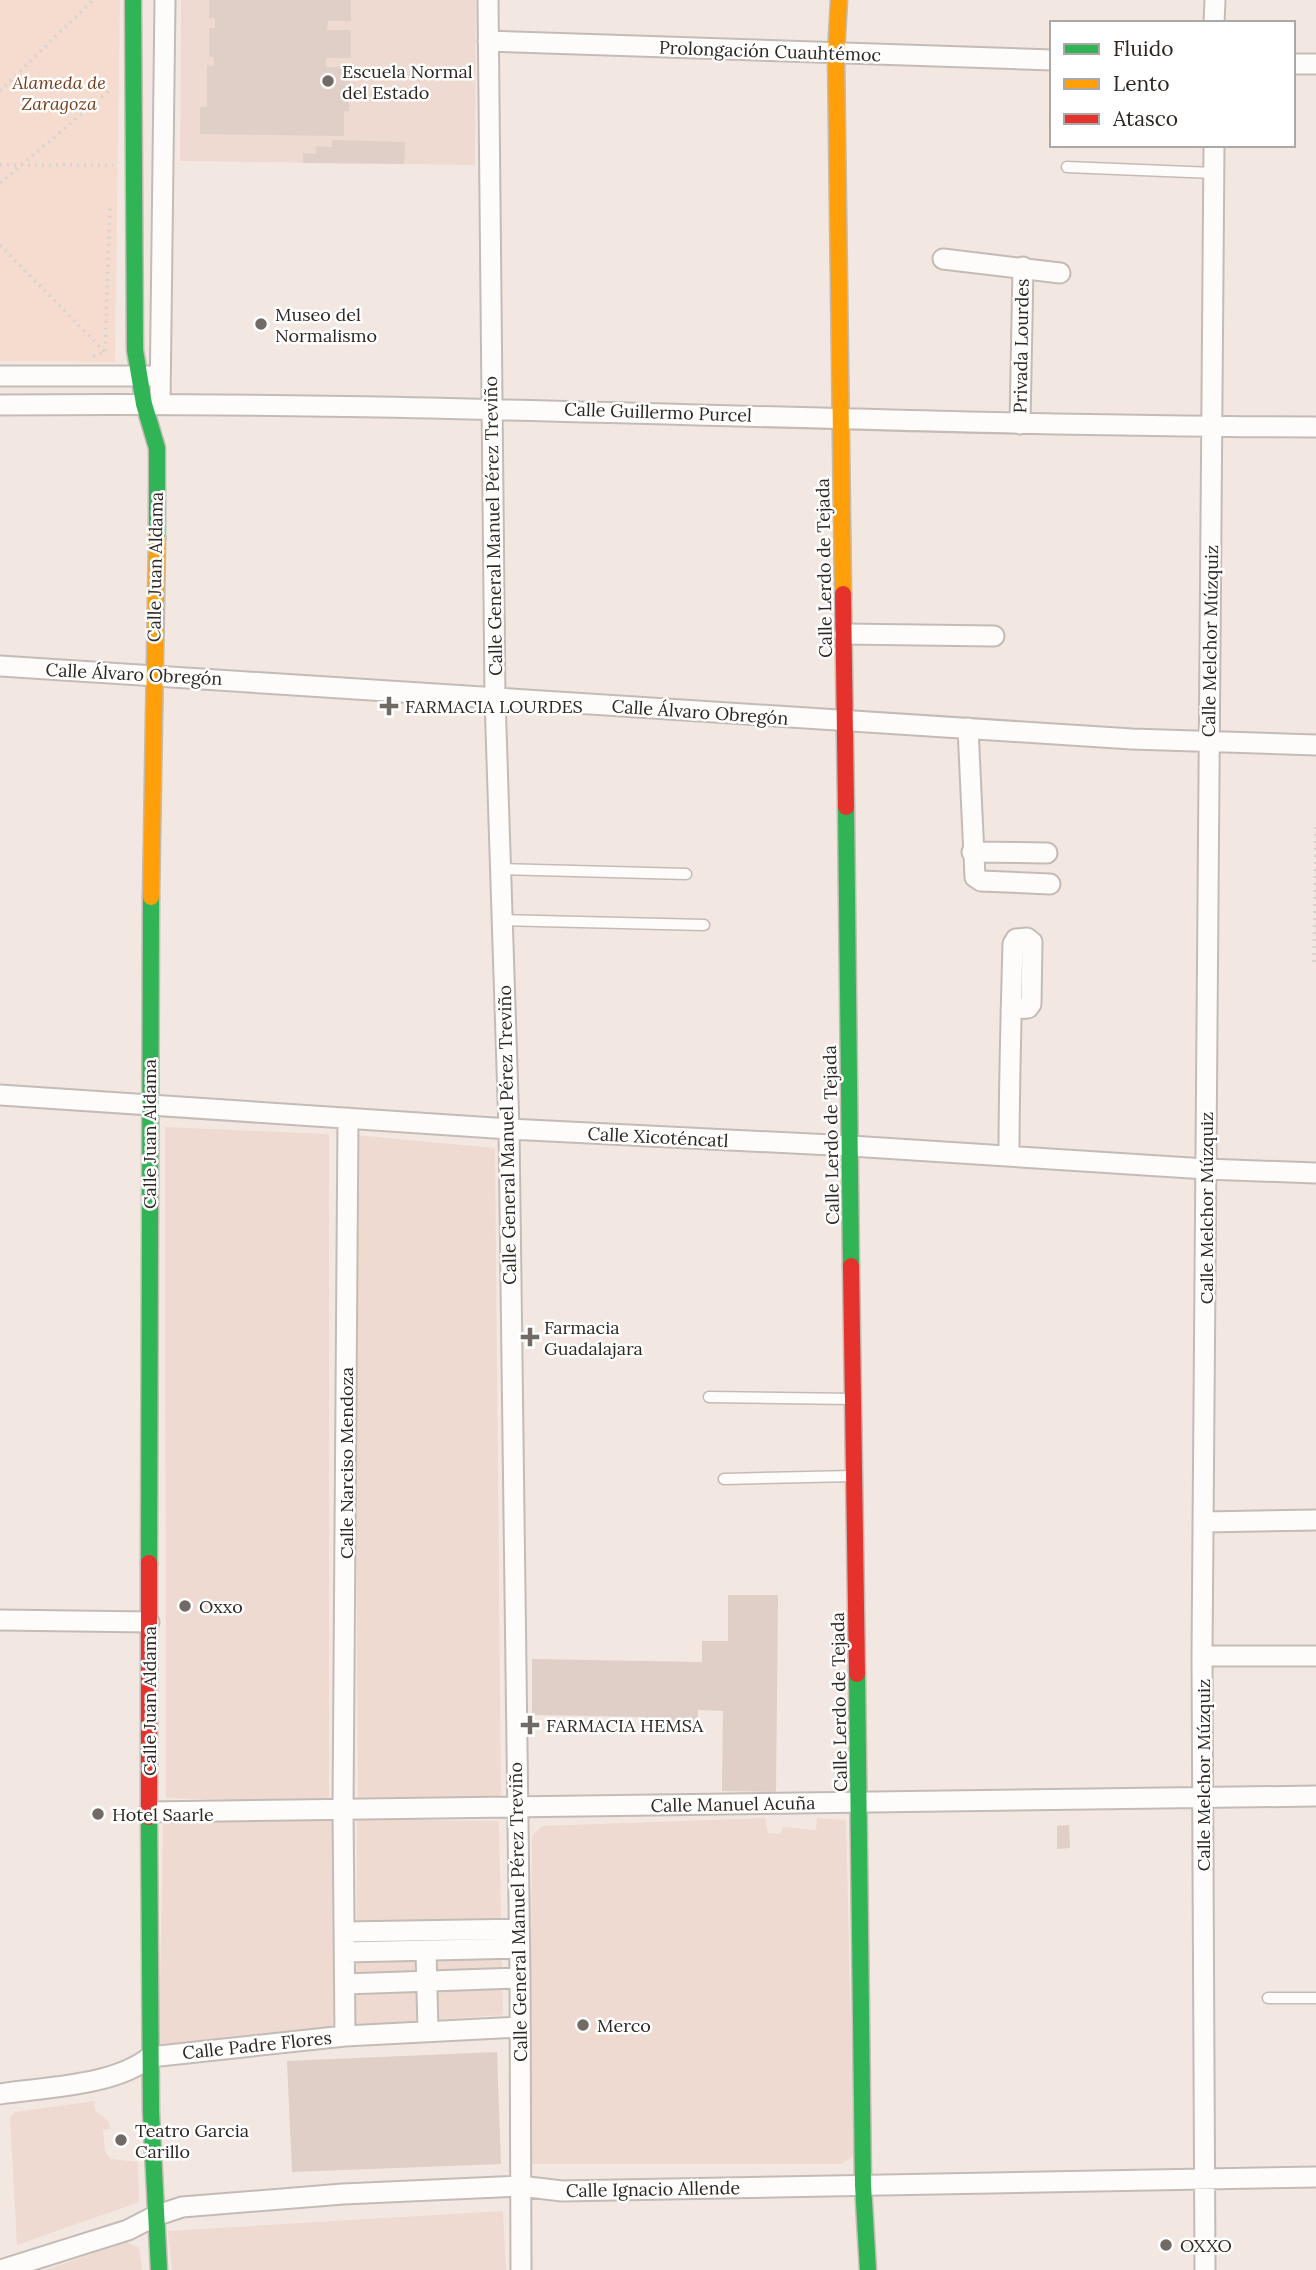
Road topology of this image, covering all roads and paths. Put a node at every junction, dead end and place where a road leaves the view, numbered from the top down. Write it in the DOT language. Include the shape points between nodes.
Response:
graph roads {
  1 [pos="93,0"];
  2 [pos="133,0"];
  3 [pos="165,0"];
  4 [pos="488,0"];
  5 [pos="839,0"];
  6 [pos="1215,0"];
  7 [pos="1214,21"];
  8 [pos="488,41"];
  9 [pos="836,54"];
  10 [pos="1050,60"];
  11 [pos="1295,64"];
  12 [pos="1316,64"];
  13 [pos="0,91"];
  14 [pos="113,101"];
  15 [pos="1214,147"];
  16 [pos="112,152"];
  17 [pos="0,165"];
  18 [pos="20,165"];
  19 [pos="112,165"];
  20 [pos="133,165"];
  21 [pos="1067,167"];
  22 [pos="1214,173"];
  23 [pos="0,183"];
  24 [pos="110,205"];
  25 [pos="0,245"];
  26 [pos="943,259"];
  27 [pos="1023,267"];
  28 [pos="1060,273"];
  29 [pos="105,352"];
  30 [pos="90,357"];
  31 [pos="0,376"];
  32 [pos="139,376"];
  33 [pos="160,376"];
  34 [pos="152,404"];
  35 [pos="0,405"];
  36 [pos="491,408"];
  37 [pos="841,417"];
  38 [pos="1020,424"];
  39 [pos="1212,427"];
  40 [pos="1316,427"];
  41 [pos="844,634"];
  42 [pos="993,636"];
  43 [pos="0,666"];
  44 [pos="153,674"];
  45 [pos="495,698"];
  46 [pos="845,721"];
  47 [pos="968,728"];
  48 [pos="1208,742"];
  49 [pos="1316,745"];
  50 [pos="1316,824"];
  51 [pos="972,852"];
  52 [pos="1046,853"];
  53 [pos="500,869"];
  54 [pos="686,874"];
  55 [pos="1050,884"];
  56 [pos="501,919"];
  57 [pos="704,925"];
  58 [pos="1314,962"];
  59 [pos="1011,1009"];
  60 [pos="0,1096"];
  61 [pos="149,1104"];
  62 [pos="348,1118"];
  63 [pos="509,1129"];
  64 [pos="851,1146"];
  65 [pos="1009,1156"];
  66 [pos="1206,1169"];
  67 [pos="1316,1173"];
  68 [pos="709,1397"];
  69 [pos="854,1399"];
  70 [pos="855,1476"];
  71 [pos="724,1479"];
  72 [pos="1316,1520"];
  73 [pos="1204,1522"];
  74 [pos="0,1620"];
  75 [pos="149,1622"];
  76 [pos="1202,1656"];
  77 [pos="1316,1656"];
  78 [pos="1316,1796"];
  79 [pos="1202,1799"];
  80 [pos="860,1802"];
  81 [pos="517,1806"];
  82 [pos="343,1809"];
  83 [pos="149,1812"];
  84 [pos="345,1931"];
  85 [pos="519,1939"];
  86 [pos="426,1951"];
  87 [pos="345,1952"];
  88 [pos="520,1978"];
  89 [pos="426,1982"];
  90 [pos="345,1984"];
  91 [pos="1268,1998"];
  92 [pos="1316,1998"];
  93 [pos="520,2027"];
  94 [pos="428,2030"];
  95 [pos="345,2036"];
  96 [pos="150,2057"];
  97 [pos="0,2094"];
  98 [pos="1206,2178"];
  99 [pos="1316,2178"];
  100 [pos="863,2185"];
  101 [pos="520,2186"];
  102 [pos="155,2216"];
  103 [pos="1,2270"];
  104 [pos="159,2270"];
  105 [pos="521,2270"];
  106 [pos="868,2270"];
  107 [pos="1205,2270"];
  1 -- 13 [label="path"];
  2 -- 20 [label="street, Calle Juan Aldama"];
  3 -- 33 [label="street, Calle Juan Aldama"];
  4 -- 8 [label="street, Calle General Manuel Pérez Treviño"];
  5 -- 9 [label="street, Calle Lerdo de Tejada"];
  6 -- 7 [label="street"];
  8 -- 9 [label="street, Prolongación Cuauhtémoc"];
  8 -- 36 [label="street, Calle General Manuel Pérez Treviño"];
  9 -- 10 [label="street, Prolongación Cuauhtémoc"];
  9 -- 37 [label="street, Calle Lerdo de Tejada"];
  11 -- 12 [label="street"];
  14 -- 18 [label="path" via="113,88"];
  15 -- 22 [label="street, Calle Melchor Múzquiz"];
  16 -- 19 [label="path"];
  17 -- 18 [label="path"];
  18 -- 19 [label="path"];
  18 -- 23 [label="path"];
  19 -- 20 [label="path"];
  20 -- 32 [label="street, Calle Juan Aldama"];
  21 -- 22 [label="lane"];
  22 -- 39 [label="street, Calle Melchor Múzquiz"];
  24 -- 29 [label="path"];
  25 -- 29 [label="path"];
  26 -- 27 [label="street, Privada Lourdes"];
  27 -- 28 [label="street, Privada Lourdes"];
  27 -- 38 [label="street, Privada Lourdes"];
  29 -- 30 [label="path"];
  31 -- 32 [label="street"];
  32 -- 33 [label="street"];
  32 -- 34 [label="street, Calle Juan Aldama"];
  33 -- 34 [label="street, Calle Juan Aldama"];
  34 -- 35 [label="street, Calle Guillermo Purcel"];
  34 -- 36 [label="street, Calle Guillermo Purcel"];
  34 -- 44 [label="street, Calle Juan Aldama" via="158,471"];
  36 -- 37 [label="street, Calle Guillermo Purcel"];
  36 -- 45 [label="street, Calle General Manuel Pérez Treviño"];
  37 -- 38 [label="street, Calle Guillermo Purcel"];
  37 -- 41 [label="street, Calle Lerdo de Tejada"];
  38 -- 39 [label="street, Calle Guillermo Purcel"];
  39 -- 40 [label="street, Calle Guillermo Purcel"];
  39 -- 48 [label="street, Calle Melchor Múzquiz"];
  41 -- 42 [label="street"];
  41 -- 46 [label="street, Calle Lerdo de Tejada"];
  43 -- 44 [label="street, Calle Álvaro Obregón"];
  44 -- 45 [label="street, Calle Álvaro Obregón"];
  44 -- 61 [label="street, Calle Juan Aldama"];
  45 -- 46 [label="street, Calle Álvaro Obregón"];
  45 -- 53 [label="street, Calle General Manuel Pérez Treviño"];
  46 -- 47 [label="street, Calle Álvaro Obregón"];
  46 -- 64 [label="street, Calle Lerdo de Tejada"];
  47 -- 48 [label="street, Calle Álvaro Obregón"];
  47 -- 51 [label="street"];
  48 -- 49 [label="street, Calle Álvaro Obregón"];
  48 -- 66 [label="street, Calle Melchor Múzquiz"];
  50 -- 58 [label="path"];
  51 -- 52 [label="street"];
  51 -- 55 [label="street" via="973,873 981,881"];
  53 -- 54 [label="lane"];
  53 -- 56 [label="street, Calle General Manuel Pérez Treviño"];
  56 -- 57 [label="lane"];
  56 -- 63 [label="street, Calle General Manuel Pérez Treviño"];
  59 -- 65 [label="street"];
  60 -- 61 [label="street, Calle Xicoténcatl"];
  61 -- 62 [label="street, Calle Xicoténcatl"];
  61 -- 75 [label="street, Calle Juan Aldama"];
  62 -- 63 [label="street, Calle Xicoténcatl"];
  62 -- 82 [label="street, Calle Narciso Mendoza"];
  63 -- 64 [label="street, Calle Xicoténcatl"];
  63 -- 81 [label="street, Calle General Manuel Pérez Treviño"];
  64 -- 65 [label="street, Calle Xicoténcatl"];
  64 -- 69 [label="street, Calle Lerdo de Tejada"];
  65 -- 66 [label="street, Calle Xicoténcatl"];
  66 -- 67 [label="street, Calle Xicoténcatl"];
  66 -- 73 [label="street, Calle Melchor Múzquiz"];
  68 -- 69 [label="lane"];
  69 -- 70 [label="street, Calle Lerdo de Tejada"];
  70 -- 71 [label="lane"];
  70 -- 80 [label="street, Calle Lerdo de Tejada"];
  72 -- 73 [label="street"];
  73 -- 76 [label="street, Calle Melchor Múzquiz"];
  74 -- 75 [label="street"];
  75 -- 83 [label="street, Calle Juan Aldama"];
  76 -- 77 [label="street"];
  76 -- 79 [label="street, Calle Melchor Múzquiz"];
  78 -- 79 [label="street, Calle Manuel Acuña"];
  79 -- 80 [label="street, Calle Manuel Acuña"];
  79 -- 98 [label="street, Calle Melchor Múzquiz"];
  80 -- 81 [label="street, Calle Manuel Acuña"];
  80 -- 100 [label="street, Calle Lerdo de Tejada"];
  81 -- 82 [label="street, Calle Manuel Acuña"];
  81 -- 85 [label="street, Calle General Manuel Pérez Treviño"];
  82 -- 83 [label="street, Calle Manuel Acuña"];
  82 -- 84 [label="street, Calle Narciso Mendoza"];
  83 -- 96 [label="street, Calle Juan Aldama"];
  84 -- 85 [label="street"];
  84 -- 87 [label="street, Calle Narciso Mendoza"];
  85 -- 86 [label="street"];
  85 -- 88 [label="street, Calle General Manuel Pérez Treviño"];
  86 -- 87 [label="street"];
  86 -- 89 [label="street"];
  87 -- 90 [label="street, Calle Narciso Mendoza"];
  88 -- 89 [label="street"];
  88 -- 93 [label="street, Calle General Manuel Pérez Treviño"];
  89 -- 90 [label="street"];
  89 -- 94 [label="street"];
  90 -- 95 [label="street, Calle Narciso Mendoza"];
  91 -- 92 [label="lane"];
  93 -- 94 [label="street, Calle Padre Flores"];
  93 -- 101 [label="street, Calle General Manuel Pérez Treviño"];
  94 -- 95 [label="street, Calle Padre Flores"];
  95 -- 96 [label="street, Calle Padre Flores"];
  96 -- 97 [label="street, Calle Padre Flores" via="109,2078"];
  96 -- 102 [label="street, Calle Juan Aldama"];
  98 -- 99 [label="street, Calle Ignacio Allende"];
  98 -- 100 [label="street, Calle Ignacio Allende"];
  98 -- 107 [label="street, Calle Melchor Múzquiz"];
  100 -- 101 [label="street, Calle Ignacio Allende" via="562,2191"];
  100 -- 106 [label="street, Calle Lerdo de Tejada"];
  101 -- 102 [label="street, Calle Ignacio Allende" via="182,2207"];
  101 -- 105 [label="street, Calle General Manuel Pérez Treviño"];
  102 -- 103 [label="street, Calle Ignacio Allende" via="128,2230"];
  102 -- 104 [label="street, Calle Juan Aldama"];
}
